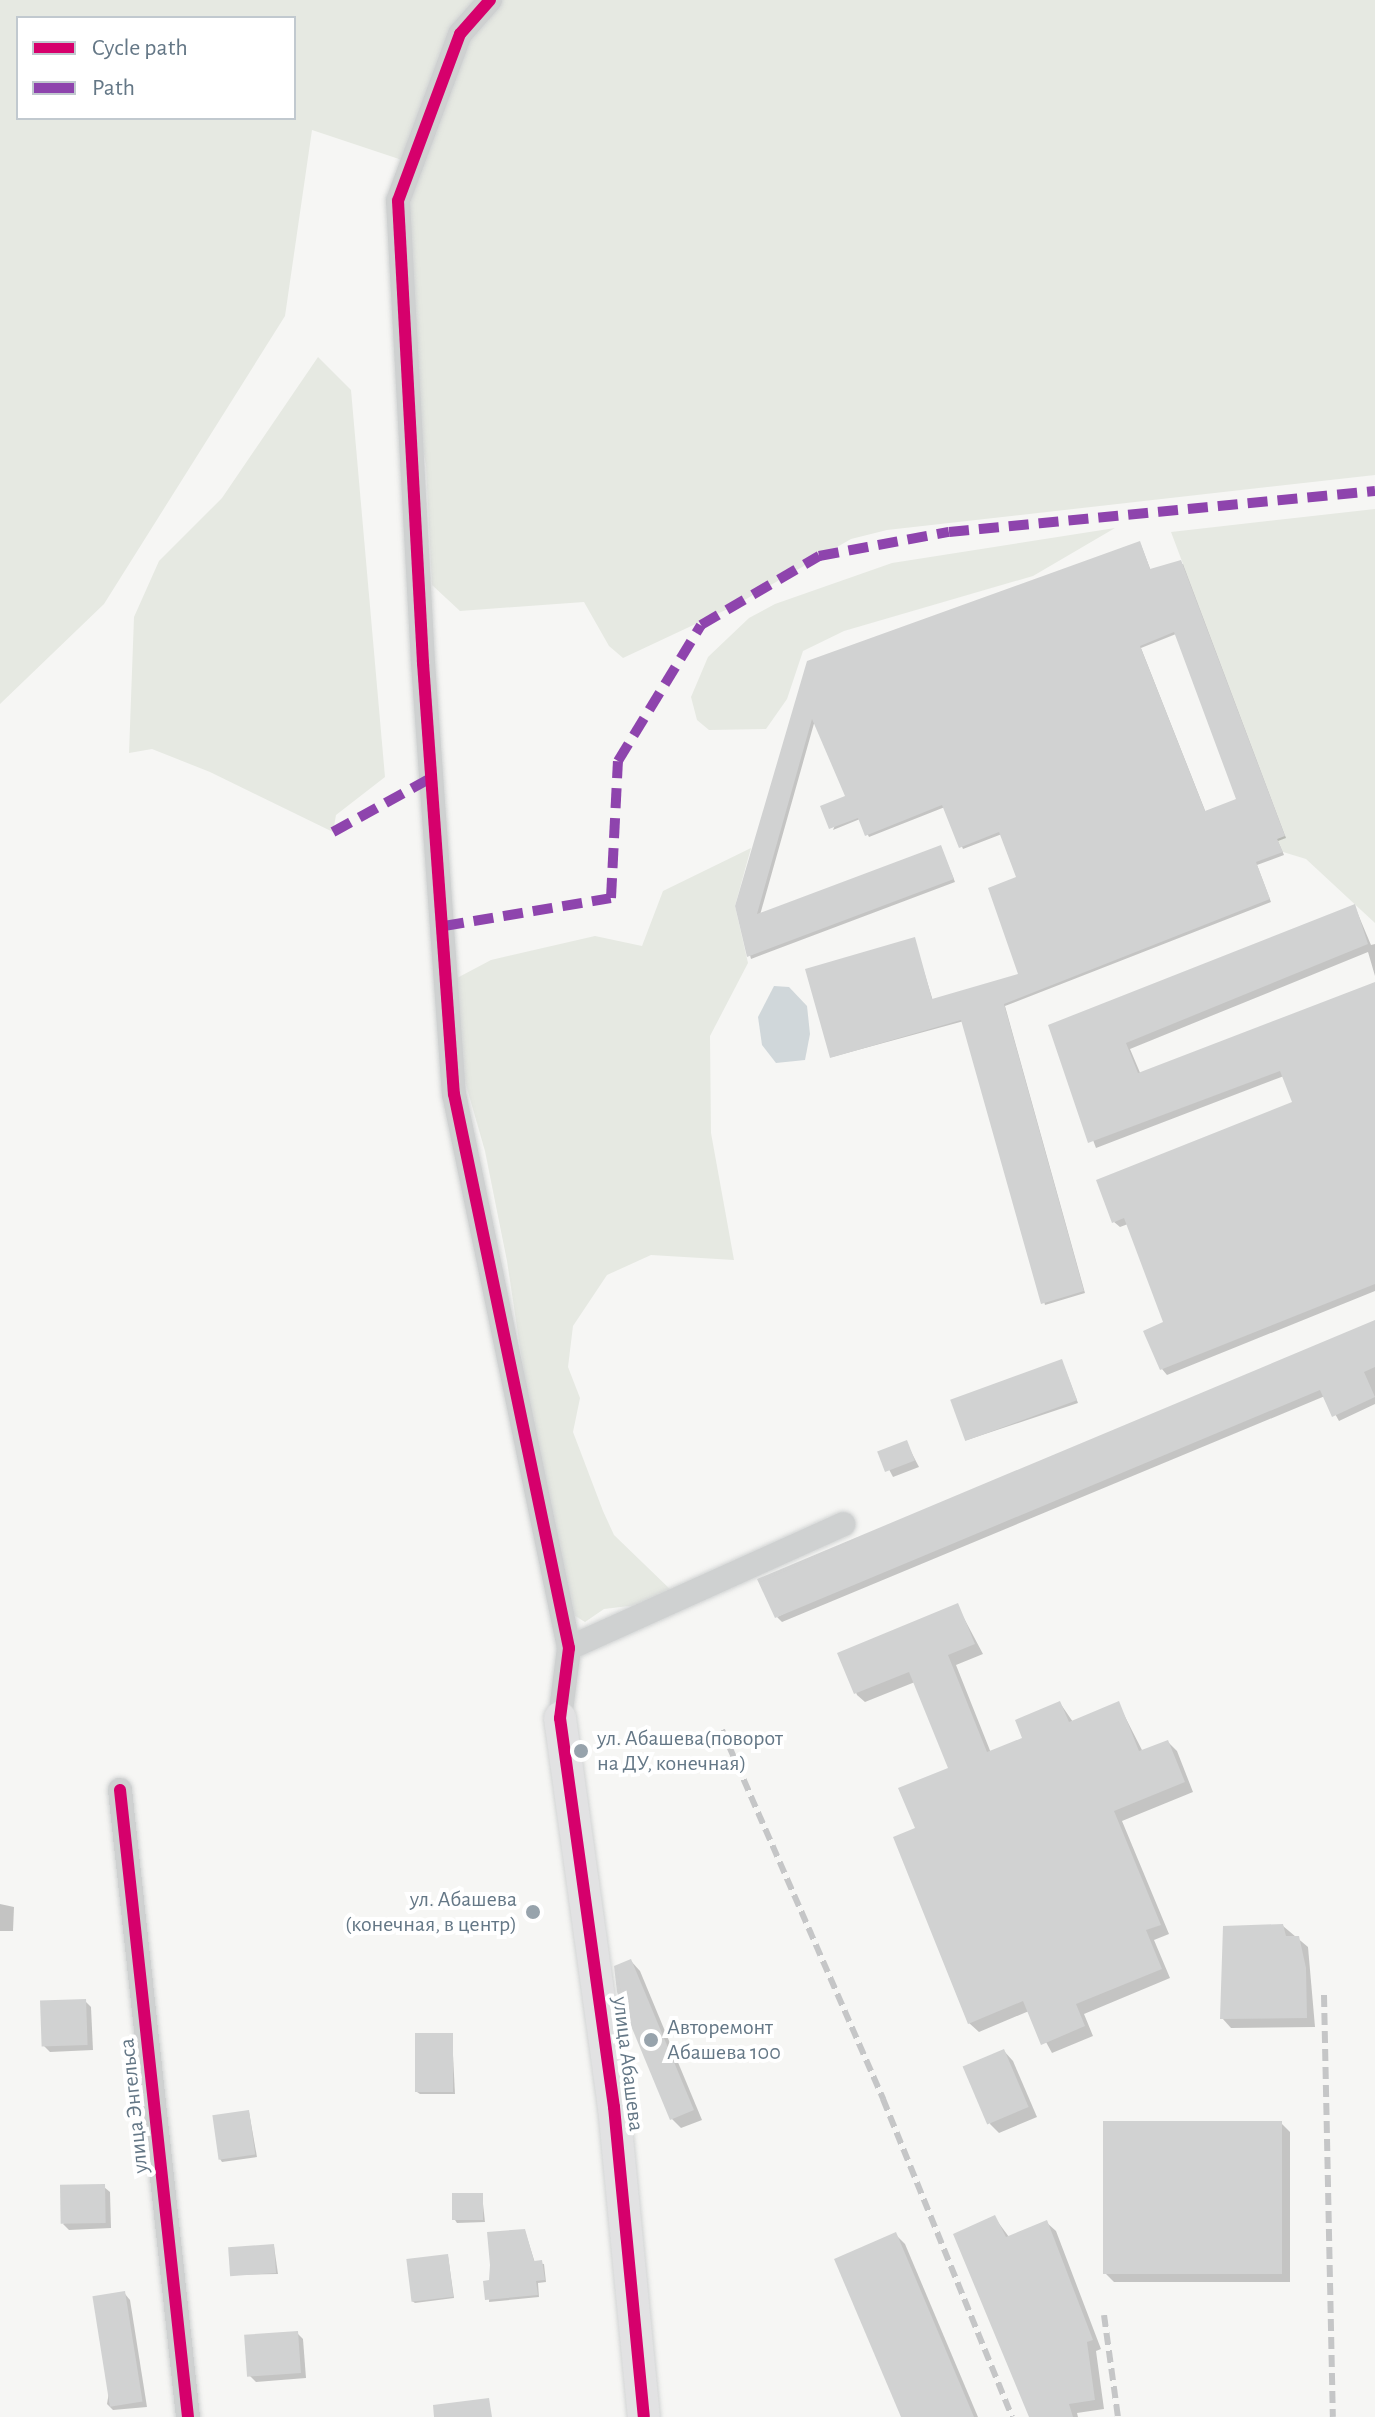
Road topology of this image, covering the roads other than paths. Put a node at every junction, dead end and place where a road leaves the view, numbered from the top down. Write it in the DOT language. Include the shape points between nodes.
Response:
graph roads {
  1 [pos="490,0"];
  2 [pos="843,1524"];
  3 [pos="569,1648"];
  4 [pos="560,1718"];
  5 [pos="120,1790"];
  6 [pos="188,2417"];
  7 [pos="644,2417"];
  1 -- 3 [label="street" via="460,34 398,201 454,1094"];
  2 -- 3 [label="street"];
  3 -- 4 [label="street"];
  4 -- 7 [label="street, улица Абашева" via="614,2107"];
  5 -- 6 [label="street, улица Энгельса"];
}
